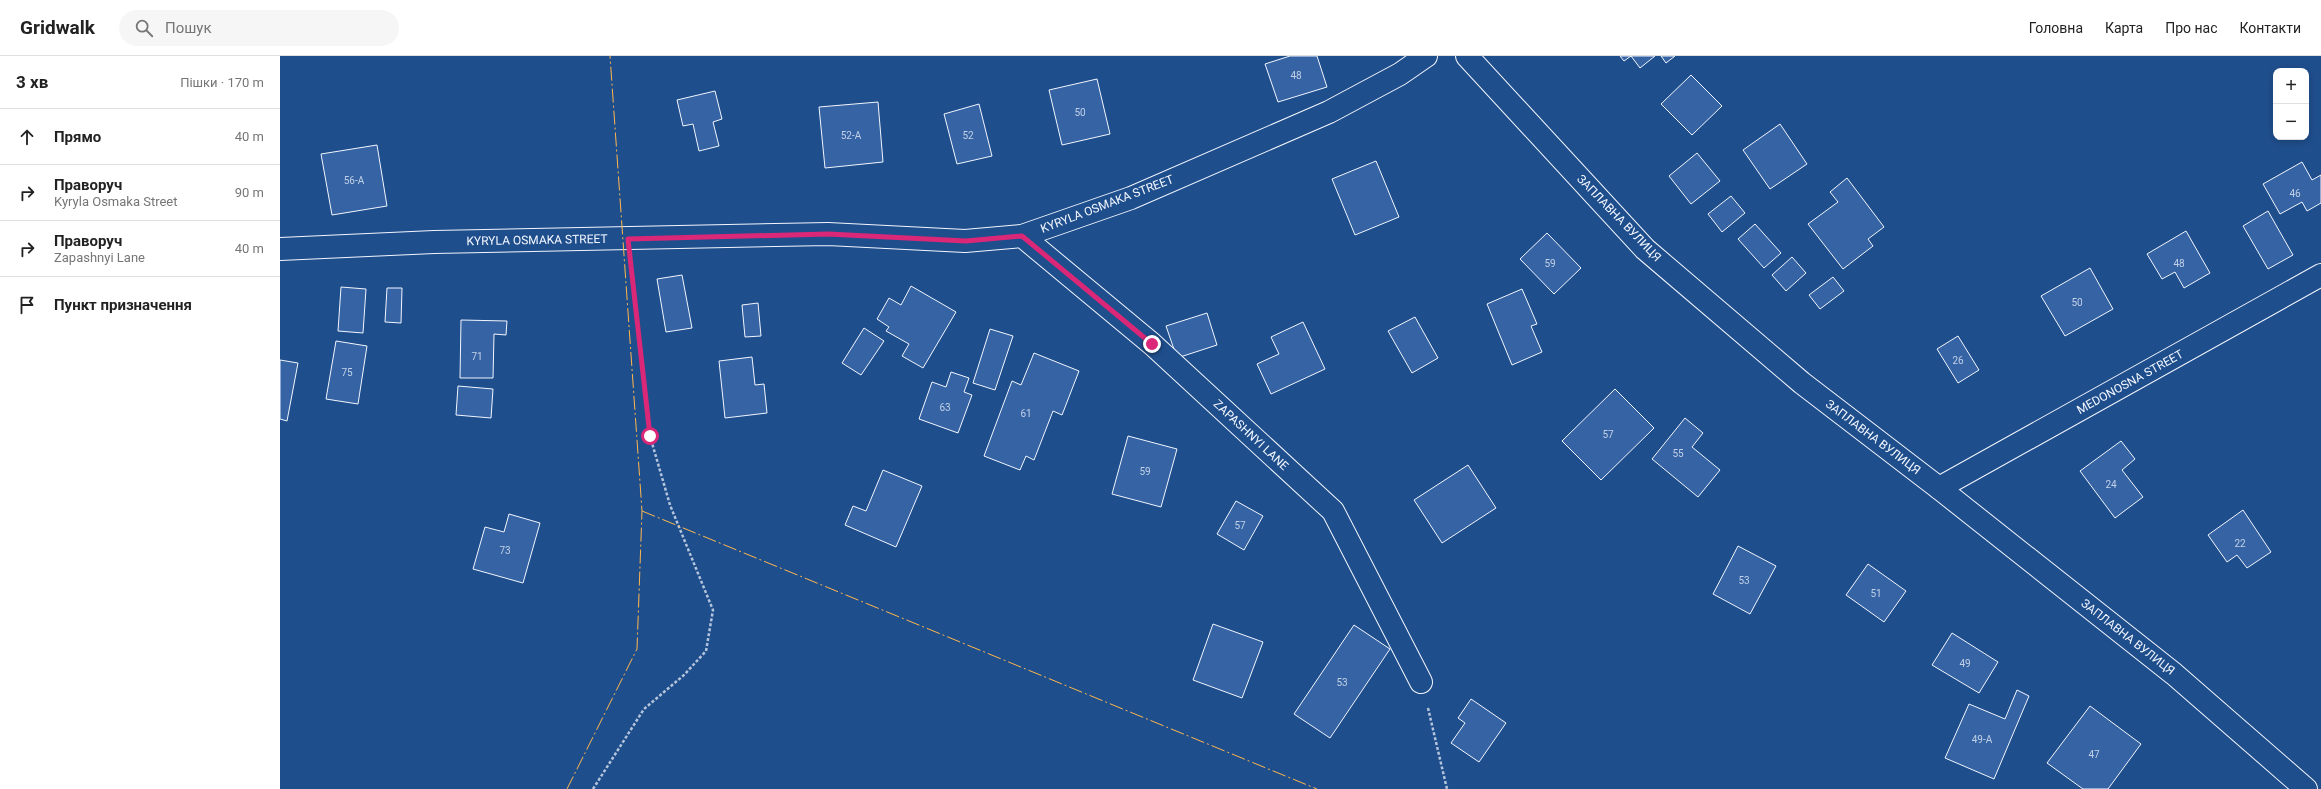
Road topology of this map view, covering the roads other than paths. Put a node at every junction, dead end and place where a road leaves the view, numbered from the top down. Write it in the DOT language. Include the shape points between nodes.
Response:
graph roads {
  1 [pos="1426,56"];
  2 [pos="1467,56"];
  3 [pos="1022,236"];
  4 [pos="280,249"];
  5 [pos="2321,275"];
  6 [pos="1939,488"];
  7 [pos="1421,682"];
  8 [pos="2306,789"];
  1 -- 3 [label="street, KYRYLA OSMAKA STREET" via="1400,74 1329,112 1131,198"];
  2 -- 6 [label="street, ЗАПЛАВНА ВУЛИЦЯ" via="1646,249 1802,383"];
  3 -- 4 [label="street, KYRYLA OSMAKA STREET" via="966,241 828,234 434,242"];
  3 -- 7 [label="street, ZAPASHNYI LANE" via="1152,344 1334,511"];
  5 -- 6 [label="street, MEDONOSNA STREET"];
  6 -- 8 [label="street, ЗАПЛАВНА ВУЛИЦЯ" via="2174,674"];
}
